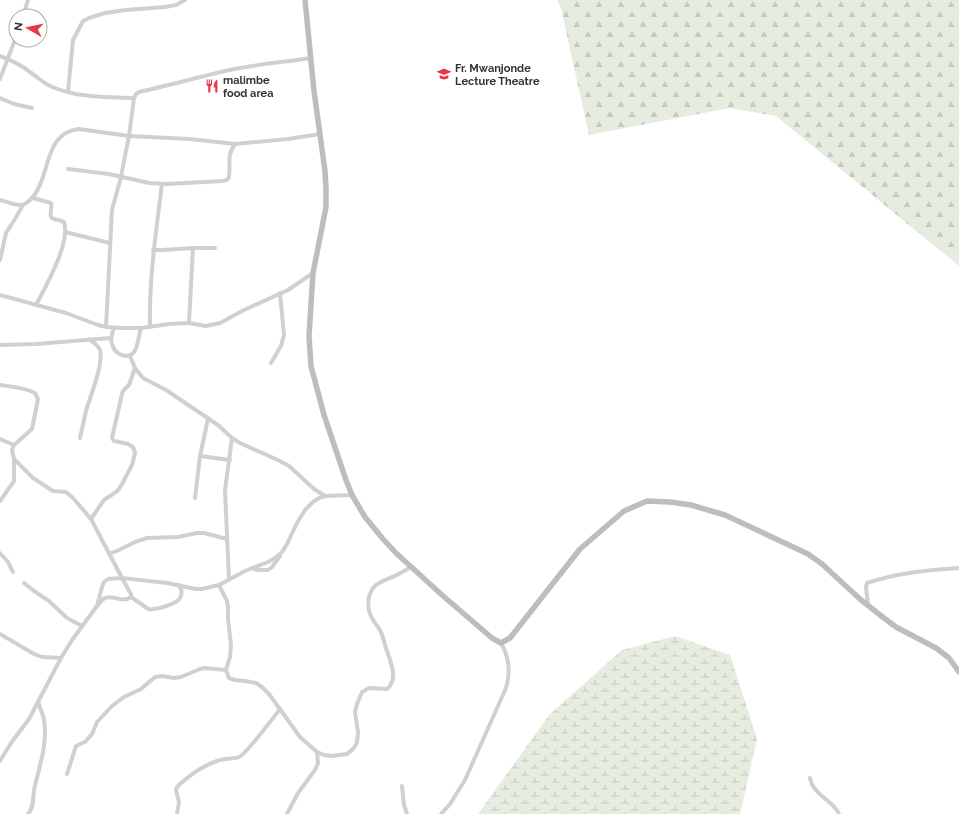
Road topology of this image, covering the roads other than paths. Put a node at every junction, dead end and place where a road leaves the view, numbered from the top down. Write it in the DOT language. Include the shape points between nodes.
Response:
graph roads {
  1 [pos="185,0"];
  2 [pos="305,0"];
  3 [pos="12,48"];
  4 [pos="0,56"];
  5 [pos="311,58"];
  6 [pos="8,59"];
  7 [pos="0,79"];
  8 [pos="68,92"];
  9 [pos="0,98"];
  10 [pos="134,98"];
  11 [pos="32,108"];
  12 [pos="320,134"];
  13 [pos="129,136"];
  14 [pos="235,144"];
  15 [pos="68,169"];
  16 [pos="121,177"];
  17 [pos="162,184"];
  18 [pos="32,198"];
  19 [pos="0,200"];
  20 [pos="23,205"];
  21 [pos="66,232"];
  22 [pos="110,243"];
  23 [pos="193,248"];
  24 [pos="215,248"];
  25 [pos="153,250"];
  26 [pos="0,260"];
  27 [pos="314,273"];
  28 [pos="280,293"];
  29 [pos="0,295"];
  30 [pos="36,305"];
  31 [pos="189,323"];
  32 [pos="106,327"];
  33 [pos="150,327"];
  34 [pos="114,328"];
  35 [pos="141,328"];
  36 [pos="111,338"];
  37 [pos="89,339"];
  38 [pos="0,345"];
  39 [pos="130,356"];
  40 [pos="271,363"];
  41 [pos="135,368"];
  42 [pos="0,385"];
  43 [pos="208,419"];
  44 [pos="80,438"];
  45 [pos="232,438"];
  46 [pos="0,439"];
  47 [pos="14,445"];
  48 [pos="200,456"];
  49 [pos="14,459"];
  50 [pos="230,460"];
  51 [pos="352,495"];
  52 [pos="325,496"];
  53 [pos="195,498"];
  54 [pos="0,501"];
  55 [pos="91,519"];
  56 [pos="227,539"];
  57 [pos="282,552"];
  58 [pos="0,553"];
  59 [pos="109,554"];
  60 [pos="411,567"];
  61 [pos="251,568"];
  62 [pos="959,568"];
  63 [pos="13,572"];
  64 [pos="122,578"];
  65 [pos="229,579"];
  66 [pos="24,582"];
  67 [pos="178,585"];
  68 [pos="219,585"];
  69 [pos="131,597"];
  70 [pos="97,606"];
  71 [pos="868,606"];
  72 [pos="82,626"];
  73 [pos="0,634"];
  74 [pos="501,642"];
  75 [pos="61,658"];
  76 [pos="226,670"];
  77 [pos="959,672"];
  78 [pos="38,702"];
  79 [pos="280,709"];
  80 [pos="273,718"];
  81 [pos="286,718"];
  82 [pos="318,752"];
  83 [pos="0,761"];
  84 [pos="67,774"];
  85 [pos="810,778"];
  86 [pos="402,786"];
  87 [pos="28,814"];
  88 [pos="177,814"];
  89 [pos="287,814"];
  90 [pos="407,814"];
  91 [pos="441,814"];
  92 [pos="839,814"];
  1 -- 8 [label="street" via="165,7 105,13 83,21 73,40"];
  2 -- 5 [label="main road"];
  3 -- 6 [label="street"];
  4 -- 6 [label="street"];
  5 -- 10 [label="street" via="255,65 194,78 139,92"];
  5 -- 12 [label="main road"];
  6 -- 7 [label="street"];
  6 -- 8 [label="street" via="47,84"];
  8 -- 10 [label="street"];
  9 -- 11 [label="street"];
  10 -- 13 [label="street"];
  12 -- 14 [label="street"];
  12 -- 27 [label="main road" via="326,199"];
  13 -- 14 [label="street"];
  13 -- 16 [label="street"];
  13 -- 18 [label="street" via="79,129 64,133 50,154 41,184"];
  14 -- 17 [label="street" via="229,154 230,172 227,180"];
  15 -- 16 [label="street"];
  16 -- 17 [label="street"];
  16 -- 22 [label="street" via="112,210"];
  17 -- 25 [label="street"];
  18 -- 20 [label="street"];
  18 -- 21 [label="street" via="50,203 51,217 64,222"];
  19 -- 20 [label="street"];
  20 -- 26 [label="street" via="6,233"];
  21 -- 22 [label="street"];
  21 -- 30 [label="street" via="58,260"];
  22 -- 32 [label="street"];
  23 -- 24 [label="street"];
  23 -- 25 [label="street"];
  23 -- 31 [label="street"];
  25 -- 33 [label="street" via="149,292"];
  27 -- 28 [label="street"];
  27 -- 51 [label="main road" via="309,323 311,366 324,415"];
  28 -- 31 [label="street" via="220,323 206,326"];
  28 -- 40 [label="street" via="284,335"];
  29 -- 30 [label="street"];
  30 -- 32 [label="street"];
  31 -- 33 [label="street"];
  32 -- 34 [label="street"];
  33 -- 35 [label="street"];
  34 -- 35 [label="street"];
  34 -- 36 [label="street"];
  35 -- 39 [label="street" via="136,348"];
  36 -- 37 [label="street"];
  36 -- 39 [label="street" via="114,349 119,354"];
  37 -- 38 [label="street"];
  37 -- 44 [label="street" via="100,349 101,355"];
  39 -- 41 [label="street"];
  41 -- 43 [label="street" via="143,378 166,390"];
  41 -- 55 [label="street" via="129,385 122,394 112,438 133,447 132,465 119,489 104,500"];
  42 -- 47 [label="street" via="28,390 36,393 38,399 32,430"];
  43 -- 45 [label="street"];
  43 -- 48 [label="street"];
  45 -- 50 [label="street"];
  45 -- 52 [label="street" via="289,466"];
  46 -- 47 [label="street"];
  47 -- 49 [label="street"];
  48 -- 50 [label="street"];
  48 -- 53 [label="street"];
  49 -- 54 [label="street" via="14,481"];
  49 -- 55 [label="street" via="33,478 54,491 69,494"];
  50 -- 56 [label="street" via="225,490"];
  51 -- 52 [label="street"];
  51 -- 60 [label="main road" via="372,526"];
  52 -- 57 [label="street" via="312,502 305,510"];
  55 -- 59 [label="street"];
  56 -- 59 [label="street" via="204,533 147,538"];
  56 -- 65 [label="street"];
  57 -- 61 [label="street" via="268,562"];
  57 -- 61 [label="street" via="268,570"];
  58 -- 63 [label="street"];
  59 -- 64 [label="street"];
  60 -- 74 [label="main road" via="492,638"];
  60 -- 82 [label="street" via="376,586 368,599 371,618 380,631 392,666 391,685 387,689 369,688 359,697 355,712 358,740 353,749 344,755 326,755"];
  61 -- 65 [label="street"];
  62 -- 71 [label="street" via="902,574 867,583"];
  64 -- 67 [label="street"];
  64 -- 69 [label="street"];
  64 -- 70 [label="street" via="108,579 104,582"];
  65 -- 68 [label="street"];
  66 -- 72 [label="street" via="67,618"];
  67 -- 68 [label="street" via="202,589"];
  67 -- 69 [label="street" via="181,592 179,600 155,609 147,608"];
  68 -- 76 [label="street" via="226,601 231,645"];
  69 -- 70 [label="street" via="126,600 109,597"];
  70 -- 72 [label="street"];
  71 -- 74 [label="main road" via="808,554 725,515 691,505 647,501 624,511 580,549 510,638"];
  71 -- 77 [label="main road" via="896,627 936,648 949,658"];
  72 -- 75 [label="street"];
  73 -- 75 [label="street" via="34,654"];
  74 -- 91 [label="street" via="509,664 506,688 465,780"];
  75 -- 78 [label="street"];
  76 -- 79 [label="street" via="231,679 256,683 262,687"];
  76 -- 84 [label="street" via="204,668 181,677 155,677 141,689 124,697 100,719 88,739 76,746"];
  78 -- 83 [label="street"];
  78 -- 87 [label="street" via="44,719 45,740 32,809"];
  79 -- 80 [label="street"];
  79 -- 81 [label="street"];
  80 -- 81 [label="street"];
  80 -- 88 [label="street" via="239,756 216,761 177,786"];
  81 -- 82 [label="street" via="300,738"];
  82 -- 89 [label="street" via="315,770 298,792"];
  85 -- 92 [label="street" via="816,791 835,807"];
  86 -- 90 [label="street"];
}
